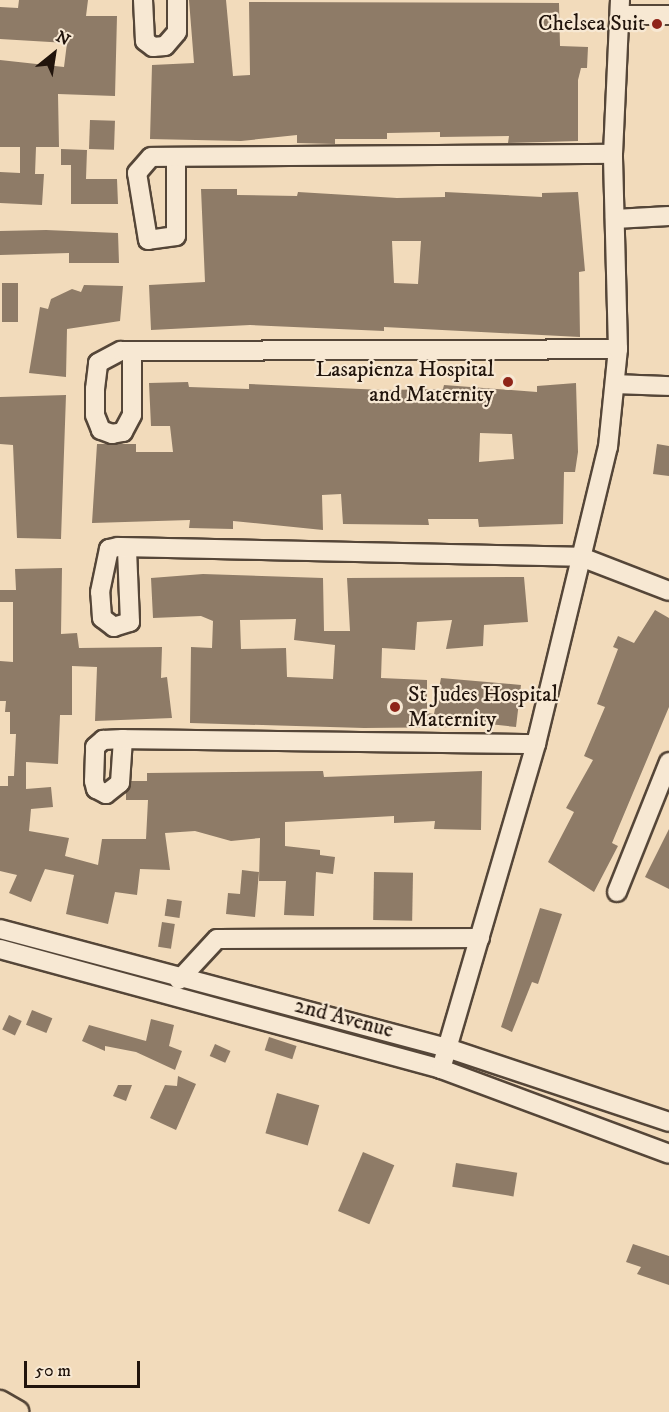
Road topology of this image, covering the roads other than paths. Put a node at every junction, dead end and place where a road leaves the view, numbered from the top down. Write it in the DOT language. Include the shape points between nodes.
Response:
graph roads {
  1 [pos="143,0"];
  2 [pos="177,0"];
  3 [pos="620,8"];
  4 [pos="669,15"];
  5 [pos="613,154"];
  6 [pos="176,157"];
  7 [pos="669,216"];
  8 [pos="615,219"];
  9 [pos="618,349"];
  10 [pos="132,351"];
  11 [pos="616,384"];
  12 [pos="669,386"];
  13 [pos="127,550"];
  14 [pos="581,557"];
  15 [pos="669,591"];
  16 [pos="123,739"];
  17 [pos="536,744"];
  18 [pos="669,762"];
  19 [pos="617,892"];
  20 [pos="0,929"];
  21 [pos="480,938"];
  22 [pos="0,949"];
  23 [pos="179,980"];
  24 [pos="447,1048"];
  25 [pos="441,1069"];
  26 [pos="669,1122"];
  27 [pos="669,1154"];
  28 [pos="0,1402"];
  29 [pos="17,1412"];
  1 -- 2 [label="street" via="145,41 153,46 165,46 177,32"];
  3 -- 4 [label="street"];
  3 -- 5 [label="street"];
  5 -- 6 [label="street"];
  5 -- 8 [label="street"];
  6 -- 6 [label="street" via="151,157 137,173 148,240 176,236"];
  7 -- 8 [label="street"];
  8 -- 9 [label="street"];
  9 -- 10 [label="street"];
  9 -- 11 [label="street"];
  11 -- 12 [label="street"];
  11 -- 14 [label="street" via="608,447"];
  13 -- 14 [label="street" via="456,551"];
  14 -- 15 [label="street"];
  14 -- 17 [label="street"];
  16 -- 17 [label="street"];
  17 -- 21 [label="street"];
  18 -- 19 [label="street"];
  20 -- 23 [label="street, 2nd Avenue"];
  21 -- 23 [label="street" via="217,939"];
  21 -- 24 [label="street"];
  22 -- 25 [label="street, 2nd Avenue"];
  23 -- 24 [label="street, 2nd Avenue"];
  24 -- 25 [label="street"];
  24 -- 26 [label="street, 2nd Avenue"];
  25 -- 27 [label="street, 2nd Avenue"];
  28 -- 29 [label="main road"];
}
